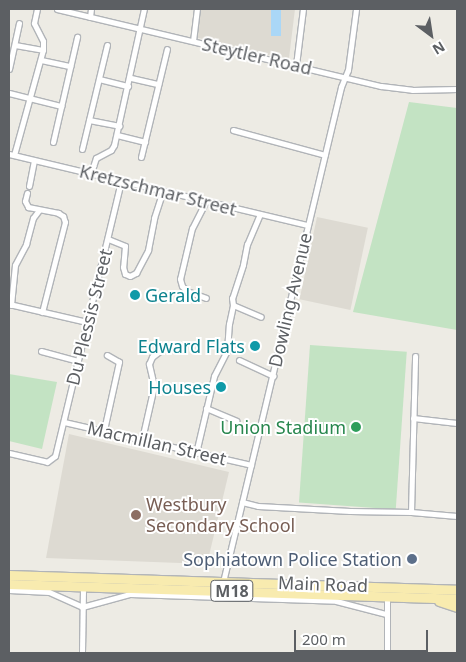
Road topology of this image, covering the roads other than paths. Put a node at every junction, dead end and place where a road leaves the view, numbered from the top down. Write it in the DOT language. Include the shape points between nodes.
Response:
graph roads {
  1 [pos="37,9"];
  2 [pos="57,9"];
  3 [pos="91,9"];
  4 [pos="144,9"];
  5 [pos="197,9"];
  6 [pos="303,9"];
  7 [pos="356,9"];
  8 [pos="90,17"];
  9 [pos="20,23"];
  10 [pos="141,29"];
  11 [pos="77,37"];
  12 [pos="192,41"];
  13 [pos="15,45"];
  14 [pos="107,45"];
  15 [pos="167,48"];
  16 [pos="43,50"];
  17 [pos="11,52"];
  18 [pos="41,60"];
  19 [pos="296,65"];
  20 [pos="70,66"];
  21 [pos="9,69"];
  22 [pos="345,77"];
  23 [pos="130,78"];
  24 [pos="99,79"];
  25 [pos="158,84"];
  26 [pos="128,86"];
  27 [pos="457,88"];
  28 [pos="9,92"];
  29 [pos="31,98"];
  30 [pos="61,106"];
  31 [pos="89,120"];
  32 [pos="119,126"];
  33 [pos="234,130"];
  34 [pos="117,134"];
  35 [pos="53,142"];
  36 [pos="146,142"];
  37 [pos="82,149"];
  38 [pos="12,155"];
  39 [pos="325,155"];
  40 [pos="141,157"];
  41 [pos="34,160"];
  42 [pos="91,174"];
  43 [pos="121,181"];
  44 [pos="29,186"];
  45 [pos="163,191"];
  46 [pos="27,193"];
  47 [pos="206,201"];
  48 [pos="38,210"];
  49 [pos="260,214"];
  50 [pos="308,225"];
  51 [pos="108,240"];
  52 [pos="206,298"];
  53 [pos="10,304"];
  54 [pos="233,305"];
  55 [pos="42,312"];
  56 [pos="261,317"];
  57 [pos="87,322"];
  58 [pos="161,350"];
  59 [pos="41,351"];
  60 [pos="106,355"];
  61 [pos="415,356"];
  62 [pos="239,360"];
  63 [pos="78,361"];
  64 [pos="273,376"];
  65 [pos="206,408"];
  66 [pos="413,418"];
  67 [pos="236,421"];
  68 [pos="64,422"];
  69 [pos="457,423"];
  70 [pos="104,430"];
  71 [pos="142,440"];
  72 [pos="9,453"];
  73 [pos="196,453"];
  74 [pos="251,465"];
  75 [pos="242,502"];
  76 [pos="411,512"];
  77 [pos="457,516"];
  78 [pos="9,575"];
  79 [pos="83,576"];
  80 [pos="223,581"];
  81 [pos="9,584"];
  82 [pos="83,586"];
  83 [pos="457,589"];
  84 [pos="9,590"];
  85 [pos="221,591"];
  86 [pos="387,591"];
  87 [pos="432,598"];
  88 [pos="457,599"];
  89 [pos="457,607"];
  90 [pos="82,608"];
  91 [pos="386,614"];
  92 [pos="82,653"];
  93 [pos="387,653"];
  1 -- 16 [label="street" via="34,23 43,41"];
  2 -- 8 [label="street, Steytler Road"];
  3 -- 8 [label="street"];
  4 -- 10 [label="street"];
  5 -- 12 [label="street"];
  6 -- 19 [label="street"];
  7 -- 22 [label="street, Dowling Avenue"];
  8 -- 10 [label="street, Steytler Road"];
  9 -- 13 [label="street"];
  10 -- 12 [label="street, Steytler Road"];
  10 -- 23 [label="street"];
  11 -- 20 [label="street"];
  12 -- 19 [label="street, Steytler Road"];
  13 -- 16 [label="street"];
  13 -- 17 [label="street"];
  14 -- 24 [label="street"];
  15 -- 25 [label="street"];
  16 -- 18 [label="street"];
  17 -- 21 [label="street"];
  18 -- 20 [label="street"];
  18 -- 29 [label="street"];
  19 -- 22 [label="street, Steytler Road"];
  20 -- 30 [label="street"];
  22 -- 27 [label="street, Steytler Road" via="412,90"];
  22 -- 39 [label="street, Dowling Avenue"];
  23 -- 25 [label="street"];
  23 -- 26 [label="street"];
  24 -- 26 [label="street"];
  24 -- 31 [label="street"];
  25 -- 36 [label="street"];
  26 -- 32 [label="street"];
  28 -- 29 [label="street"];
  29 -- 30 [label="street"];
  29 -- 38 [label="street"];
  30 -- 35 [label="street"];
  31 -- 32 [label="street"];
  31 -- 37 [label="street"];
  32 -- 34 [label="street"];
  33 -- 39 [label="street"];
  34 -- 36 [label="street"];
  34 -- 42 [label="street" via="111,150 96,158"];
  36 -- 40 [label="street"];
  38 -- 41 [label="street, Kretzschmar Street"];
  39 -- 50 [label="street, Dowling Avenue"];
  41 -- 42 [label="street, Kretzschmar Street"];
  41 -- 44 [label="street"];
  42 -- 43 [label="street, Kretzschmar Street"];
  43 -- 45 [label="street, Kretzschmar Street"];
  43 -- 51 [label="street, Du Plessis Street"];
  45 -- 47 [label="street, Kretzschmar Street"];
  45 -- 51 [label="street" via="148,250 136,273 125,274 125,246"];
  46 -- 48 [label="street" via="26,205"];
  47 -- 49 [label="street, Kretzschmar Street"];
  47 -- 52 [label="street" via="192,228 180,279 185,289"];
  48 -- 53 [label="street" via="15,266"];
  48 -- 55 [label="street" via="58,213 65,222"];
  49 -- 50 [label="street, Kretzschmar Street"];
  49 -- 54 [label="street" via="246,244"];
  50 -- 64 [label="street, Dowling Avenue"];
  51 -- 57 [label="street, Du Plessis Street"];
  53 -- 55 [label="street"];
  54 -- 56 [label="street"];
  54 -- 65 [label="street" via="228,351 214,376"];
  55 -- 57 [label="street"];
  57 -- 63 [label="street, Du Plessis Street"];
  58 -- 71 [label="street" via="149,364 154,386"];
  59 -- 63 [label="street"];
  60 -- 70 [label="street" via="119,362"];
  61 -- 66 [label="street"];
  62 -- 64 [label="street"];
  63 -- 68 [label="street, Du Plessis Street"];
  64 -- 74 [label="street, Dowling Avenue"];
  65 -- 67 [label="street"];
  65 -- 73 [label="street"];
  66 -- 69 [label="street"];
  66 -- 76 [label="street"];
  68 -- 70 [label="street, Macmillan Street"];
  68 -- 72 [label="street, Du Plessis Street" via="54,459 47,462"];
  70 -- 71 [label="street, Macmillan Street"];
  71 -- 73 [label="street, Macmillan Street"];
  73 -- 74 [label="street, Macmillan Street"];
  74 -- 75 [label="street, Dowling Avenue"];
  75 -- 76 [label="street" via="258,506"];
  75 -- 80 [label="street, Dowling Avenue"];
  76 -- 77 [label="street"];
  78 -- 79 [label="main road, Main Road / M18"];
  79 -- 80 [label="main road, Main Road / M18"];
  79 -- 82 [label="street"];
  80 -- 85 [label="street, Dowling Avenue"];
  80 -- 86 [label="main road, Main Road / M18"];
  81 -- 82 [label="main road, Main Road / M18"];
  82 -- 85 [label="main road, Main Road / M18"];
  82 -- 90 [label="street"];
  83 -- 86 [label="main road, Main Road / M18"];
  84 -- 90 [label="street" via="48,592"];
  85 -- 86 [label="main road, Main Road / M18"];
  86 -- 87 [label="main road, Main Road / M18"];
  86 -- 91 [label="street"];
  87 -- 88 [label="main road, Main Road / M18"];
  87 -- 89 [label="main road"];
  90 -- 91 [label="street, Main Road" via="130,594 336,601"];
  90 -- 92 [label="street"];
  91 -- 93 [label="street"];
}
